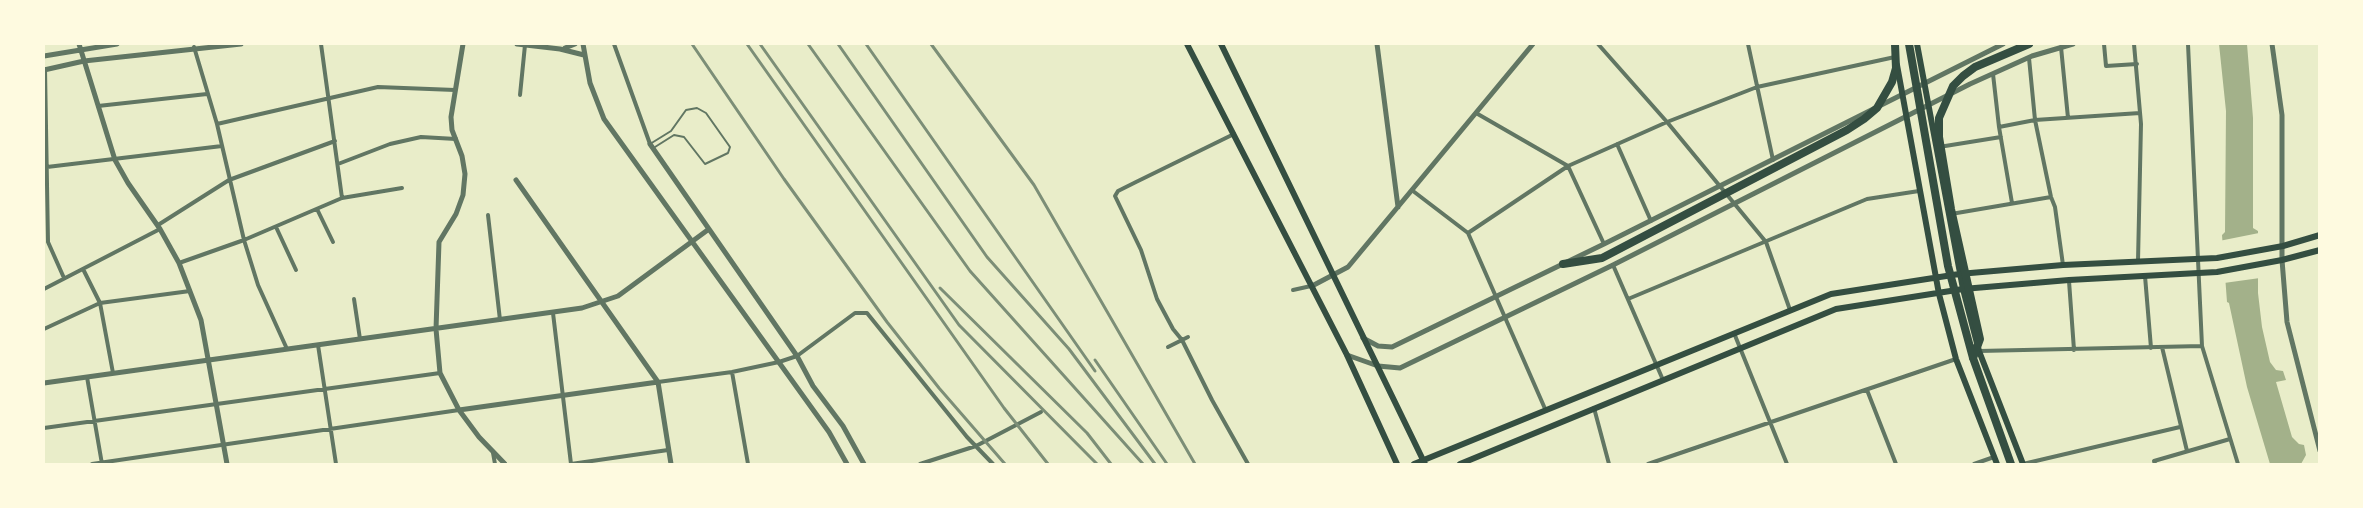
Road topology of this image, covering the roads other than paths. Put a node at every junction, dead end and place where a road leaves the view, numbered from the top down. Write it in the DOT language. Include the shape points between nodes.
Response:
graph roads {
  1 [pos="117,44"];
  2 [pos="241,44"];
  3 [pos="321,44"];
  4 [pos="463,44"];
  5 [pos="516,44"];
  6 [pos="575,44"];
  7 [pos="583,44"];
  8 [pos="614,44"];
  9 [pos="1187,44"];
  10 [pos="1221,44"];
  11 [pos="1377,44"];
  12 [pos="1533,44"];
  13 [pos="1598,44"];
  14 [pos="1748,44"];
  15 [pos="1894,44"];
  16 [pos="1909,44"];
  17 [pos="1917,44"];
  18 [pos="2003,44"];
  19 [pos="2029,44"];
  20 [pos="2073,44"];
  21 [pos="2104,44"];
  22 [pos="2134,44"];
  23 [pos="2188,44"];
  24 [pos="2272,44"];
  25 [pos="525,45"];
  26 [pos="80,46"];
  27 [pos="1990,46"];
  28 [pos="194,47"];
  29 [pos="2061,47"];
  30 [pos="560,49"];
  31 [pos="584,55"];
  32 [pos="44,56"];
  33 [pos="1895,57"];
  34 [pos="2029,58"];
  35 [pos="84,61"];
  36 [pos="2137,64"];
  37 [pos="44,70"];
  38 [pos="1993,73"];
  39 [pos="1924,84"];
  40 [pos="1757,87"];
  41 [pos="455,90"];
  42 [pos="207,94"];
  43 [pos="1903,94"];
  44 [pos="520,95"];
  45 [pos="330,98"];
  46 [pos="1928,105"];
  47 [pos="98,106"];
  48 [pos="1476,113"];
  49 [pos="2140,113"];
  50 [pos="45,114"];
  51 [pos="1906,116"];
  52 [pos="2068,118"];
  53 [pos="2035,120"];
  54 [pos="1667,122"];
  55 [pos="217,124"];
  56 [pos="1999,127"];
  57 [pos="1235,134"];
  58 [pos="2001,137"];
  59 [pos="456,140"];
  60 [pos="335,141"];
  61 [pos="1617,144"];
  62 [pos="222,146"];
  63 [pos="652,146"];
  64 [pos="1935,148"];
  65 [pos="115,160"];
  66 [pos="1773,160"];
  67 [pos="338,164"];
  68 [pos="1568,166"];
  69 [pos="47,167"];
  70 [pos="229,180"];
  71 [pos="516,180"];
  72 [pos="1719,186"];
  73 [pos="402,188"];
  74 [pos="1413,190"];
  75 [pos="1920,191"];
  76 [pos="2051,197"];
  77 [pos="342,198"];
  78 [pos="1735,203"];
  79 [pos="2012,203"];
  80 [pos="45,204"];
  81 [pos="1398,207"];
  82 [pos="317,209"];
  83 [pos="488,215"];
  84 [pos="1947,215"];
  85 [pos="1651,221"];
  86 [pos="159,227"];
  87 [pos="276,227"];
  88 [pos="709,229"];
  89 [pos="1468,233"];
  90 [pos="2319,235"];
  91 [pos="244,240"];
  92 [pos="693,240"];
  93 [pos="333,242"];
  94 [pos="1766,242"];
  95 [pos="1604,244"];
  96 [pos="2283,246"];
  97 [pos="2319,250"];
  98 [pos="2199,260"];
  99 [pos="2282,260"];
  100 [pos="2138,262"];
  101 [pos="179,263"];
  102 [pos="1563,264"];
  103 [pos="1613,265"];
  104 [pos="2063,265"];
  105 [pos="83,268"];
  106 [pos="296,270"];
  107 [pos="1959,274"];
  108 [pos="2200,274"];
  109 [pos="1333,276"];
  110 [pos="2145,276"];
  111 [pos="1936,278"];
  112 [pos="64,279"];
  113 [pos="2069,280"];
  114 [pos="1312,286"];
  115 [pos="44,289"];
  116 [pos="1963,289"];
  117 [pos="1293,290"];
  118 [pos="190,291"];
  119 [pos="1939,294"];
  120 [pos="1497,297"];
  121 [pos="354,299"];
  122 [pos="1628,299"];
  123 [pos="100,303"];
  124 [pos="602,303"];
  125 [pos="1790,310"];
  126 [pos="553,313"];
  127 [pos="1505,316"];
  128 [pos="500,320"];
  129 [pos="436,329"];
  130 [pos="44,330"];
  131 [pos="1734,333"];
  132 [pos="1188,337"];
  133 [pos="1364,338"];
  134 [pos="1182,339"];
  135 [pos="361,340"];
  136 [pos="318,345"];
  137 [pos="2202,346"];
  138 [pos="1168,347"];
  139 [pos="1740,347"];
  140 [pos="2162,347"];
  141 [pos="2151,348"];
  142 [pos="288,350"];
  143 [pos="2074,350"];
  144 [pos="1979,351"];
  145 [pos="1347,355"];
  146 [pos="797,356"];
  147 [pos="1972,358"];
  148 [pos="1956,359"];
  149 [pos="208,361"];
  150 [pos="779,362"];
  151 [pos="1656,365"];
  152 [pos="1378,366"];
  153 [pos="732,372"];
  154 [pos="440,373"];
  155 [pos="113,374"];
  156 [pos="87,378"];
  157 [pos="1663,380"];
  158 [pos="658,382"];
  159 [pos="44,384"];
  160 [pos="324,388"];
  161 [pos="1867,390"];
  162 [pos="563,396"];
  163 [pos="216,404"];
  164 [pos="1594,407"];
  165 [pos="459,411"];
  166 [pos="1546,411"];
  167 [pos="1041,412"];
  168 [pos="95,421"];
  169 [pos="1770,422"];
  170 [pos="2180,426"];
  171 [pos="44,428"];
  172 [pos="331,430"];
  173 [pos="2230,439"];
  174 [pos="224,446"];
  175 [pos="976,446"];
  176 [pos="668,450"];
  177 [pos="2319,451"];
  178 [pos="2187,452"];
  179 [pos="493,453"];
  180 [pos="1996,461"];
  181 [pos="1424,463"];
  182 [pos="102,464"];
  183 [pos="571,464"];
  184 [pos="2023,464"];
  185 [pos="92,465"];
  186 [pos="227,465"];
  187 [pos="336,465"];
  188 [pos="495,465"];
  189 [pos="505,465"];
  190 [pos="671,465"];
  191 [pos="748,465"];
  192 [pos="847,465"];
  193 [pos="864,465"];
  194 [pos="920,465"];
  195 [pos="993,465"];
  196 [pos="1248,465"];
  197 [pos="1397,465"];
  198 [pos="1414,465"];
  199 [pos="1460,465"];
  200 [pos="1609,465"];
  201 [pos="1648,465"];
  202 [pos="1787,465"];
  203 [pos="1896,465"];
  204 [pos="1974,465"];
  205 [pos="2011,465"];
  206 [pos="2155,465"];
  207 [pos="2238,465"];
  1 -- 26 [label="street"];
  2 -- 28 [label="street"];
  3 -- 45 [label="street"];
  4 -- 41 [label="street"];
  5 -- 25 [label="street"];
  6 -- 30 [label="street"];
  7 -- 31 [label="street"];
  8 -- 63 [label="street"];
  9 -- 57 [label="main road"];
  10 -- 109 [label="main road"];
  11 -- 81 [label="street"];
  12 -- 48 [label="street"];
  13 -- 54 [label="street"];
  14 -- 40 [label="street"];
  15 -- 33 [label="main road"];
  15 -- 102 [label="highway" via="1896,68 1892,82 1877,108 1864,119 1602,258"];
  16 -- 147 [label="highway" via="1948,266"];
  17 -- 39 [label="main road"];
  18 -- 27 [label="street"];
  19 -- 147 [label="highway" via="1963,76 1953,87 1939,118 1951,209 1980,339"];
  20 -- 29 [label="street"];
  21 -- 36 [label="street" via="2106,66"];
  22 -- 36 [label="street"];
  23 -- 98 [label="street"];
  24 -- 96 [label="street" via="2282,115"];
  25 -- 30 [label="street"];
  25 -- 44 [label="street"];
  26 -- 32 [label="street"];
  26 -- 35 [label="street"];
  27 -- 39 [label="street"];
  28 -- 35 [label="street"];
  28 -- 42 [label="street"];
  29 -- 34 [label="street"];
  29 -- 52 [label="street"];
  30 -- 31 [label="street"];
  31 -- 92 [label="street" via="604,118"];
  33 -- 40 [label="street"];
  33 -- 43 [label="main road"];
  34 -- 38 [label="street"];
  34 -- 53 [label="street"];
  35 -- 37 [label="street"];
  35 -- 47 [label="street"];
  36 -- 49 [label="street"];
  37 -- 50 [label="street"];
  38 -- 46 [label="street"];
  38 -- 56 [label="street"];
  39 -- 43 [label="street"];
  39 -- 46 [label="main road"];
  40 -- 54 [label="street"];
  40 -- 66 [label="street"];
  41 -- 45 [label="street" via="378,87"];
  41 -- 59 [label="street" via="451,117"];
  42 -- 47 [label="street"];
  42 -- 55 [label="street"];
  43 -- 51 [label="main road"];
  43 -- 66 [label="street"];
  45 -- 55 [label="street"];
  45 -- 60 [label="street"];
  46 -- 51 [label="street"];
  46 -- 64 [label="main road"];
  47 -- 65 [label="street"];
  48 -- 68 [label="street"];
  48 -- 74 [label="street"];
  49 -- 52 [label="street"];
  49 -- 100 [label="street"];
  50 -- 69 [label="street"];
  51 -- 75 [label="main road"];
  51 -- 78 [label="street"];
  52 -- 53 [label="street"];
  53 -- 56 [label="street"];
  53 -- 76 [label="street"];
  54 -- 61 [label="street"];
  54 -- 72 [label="street"];
  55 -- 62 [label="street"];
  56 -- 58 [label="street"];
  57 -- 114 [label="main road"];
  57 -- 134 [label="street" via="1118,191 1115,196 1142,250 1157,299"];
  58 -- 64 [label="street"];
  58 -- 79 [label="street"];
  59 -- 67 [label="street" via="421,137"];
  59 -- 129 [label="street" via="465,174 463,195 440,242"];
  60 -- 67 [label="street"];
  60 -- 70 [label="street"];
  61 -- 68 [label="street"];
  61 -- 85 [label="street"];
  62 -- 65 [label="street"];
  62 -- 70 [label="street"];
  63 -- 63 [label="lane" via="671,131 686,110 697,108 706,113 730,147 728,153 708,164 702,163 684,137 674,135"];
  63 -- 88 [label="street"];
  64 -- 84 [label="main road"];
  65 -- 69 [label="street"];
  65 -- 86 [label="street"];
  66 -- 72 [label="street"];
  67 -- 77 [label="street"];
  68 -- 89 [label="street"];
  68 -- 95 [label="street"];
  69 -- 80 [label="street"];
  70 -- 86 [label="street"];
  70 -- 91 [label="street"];
  71 -- 124 [label="street"];
  72 -- 78 [label="street"];
  72 -- 85 [label="street"];
  73 -- 77 [label="street"];
  74 -- 81 [label="street"];
  74 -- 89 [label="street"];
  75 -- 94 [label="street" via="1867,200"];
  75 -- 111 [label="main road"];
  76 -- 79 [label="street"];
  76 -- 104 [label="street"];
  77 -- 82 [label="street"];
  78 -- 94 [label="street"];
  78 -- 103 [label="street"];
  79 -- 84 [label="street"];
  80 -- 112 [label="street" via="48,242"];
  81 -- 109 [label="street" via="1348,267"];
  82 -- 87 [label="street"];
  82 -- 93 [label="street"];
  83 -- 128 [label="street"];
  84 -- 107 [label="main road"];
  85 -- 95 [label="street"];
  86 -- 101 [label="street"];
  86 -- 105 [label="street"];
  87 -- 91 [label="street"];
  87 -- 106 [label="street"];
  88 -- 92 [label="street"];
  88 -- 146 [label="street"];
  89 -- 120 [label="street"];
  90 -- 96 [label="main road"];
  91 -- 101 [label="street"];
  91 -- 142 [label="street" via="258,285"];
  92 -- 124 [label="street" via="618,296"];
  92 -- 150 [label="street"];
  94 -- 122 [label="street"];
  94 -- 125 [label="street"];
  95 -- 102 [label="street"];
  96 -- 98 [label="main road"];
  96 -- 99 [label="street"];
  97 -- 99 [label="main road"];
  98 -- 100 [label="main road"];
  98 -- 108 [label="street"];
  99 -- 108 [label="main road"];
  99 -- 177 [label="street" via="2287,322"];
  100 -- 104 [label="main road"];
  101 -- 118 [label="street"];
  102 -- 120 [label="street"];
  103 -- 122 [label="street"];
  103 -- 127 [label="street"];
  104 -- 107 [label="main road"];
  105 -- 112 [label="street"];
  105 -- 123 [label="street"];
  107 -- 111 [label="main road"];
  107 -- 116 [label="main road"];
  108 -- 110 [label="main road"];
  108 -- 137 [label="street"];
  109 -- 114 [label="street"];
  109 -- 133 [label="main road"];
  110 -- 113 [label="main road"];
  110 -- 141 [label="street"];
  111 -- 119 [label="main road"];
  111 -- 125 [label="main road" via="1831,294"];
  112 -- 115 [label="street"];
  113 -- 116 [label="main road"];
  113 -- 143 [label="street"];
  114 -- 117 [label="street"];
  114 -- 145 [label="main road"];
  116 -- 119 [label="main road"];
  116 -- 144 [label="main road"];
  118 -- 123 [label="street"];
  118 -- 149 [label="street" via="201,320"];
  119 -- 139 [label="main road" via="1836,309"];
  119 -- 148 [label="main road"];
  120 -- 127 [label="street"];
  120 -- 133 [label="street" via="1392,347 1378,346"];
  121 -- 135 [label="street"];
  122 -- 151 [label="street"];
  123 -- 130 [label="street"];
  123 -- 155 [label="street"];
  124 -- 126 [label="street"];
  124 -- 158 [label="street"];
  125 -- 131 [label="main road"];
  126 -- 128 [label="street"];
  126 -- 162 [label="street"];
  127 -- 152 [label="street" via="1400,368"];
  127 -- 166 [label="street"];
  128 -- 129 [label="street"];
  129 -- 135 [label="street"];
  129 -- 154 [label="street"];
  131 -- 139 [label="street"];
  131 -- 151 [label="main road"];
  132 -- 134 [label="street"];
  133 -- 152 [label="main road"];
  134 -- 138 [label="street"];
  134 -- 196 [label="street"];
  135 -- 136 [label="street"];
  136 -- 142 [label="street"];
  136 -- 160 [label="street"];
  137 -- 140 [label="street"];
  137 -- 173 [label="street"];
  139 -- 157 [label="main road"];
  139 -- 169 [label="street"];
  140 -- 141 [label="street"];
  140 -- 170 [label="street"];
  141 -- 143 [label="street"];
  142 -- 149 [label="street"];
  143 -- 144 [label="street"];
  144 -- 184 [label="main road"];
  145 -- 152 [label="street"];
  145 -- 197 [label="main road"];
  146 -- 150 [label="street"];
  146 -- 175 [label="street" via="855,313 867,313"];
  146 -- 193 [label="street"];
  147 -- 205 [label="highway"];
  148 -- 161 [label="street"];
  148 -- 180 [label="main road"];
  149 -- 155 [label="street"];
  149 -- 163 [label="street"];
  150 -- 153 [label="street"];
  150 -- 192 [label="street" via="829,432"];
  151 -- 157 [label="street"];
  151 -- 166 [label="main road"];
  152 -- 181 [label="main road"];
  153 -- 158 [label="street"];
  153 -- 191 [label="street"];
  154 -- 160 [label="street"];
  154 -- 165 [label="street"];
  155 -- 156 [label="street"];
  156 -- 159 [label="street"];
  156 -- 168 [label="street"];
  157 -- 164 [label="main road"];
  158 -- 162 [label="street"];
  158 -- 176 [label="street"];
  160 -- 163 [label="street"];
  160 -- 172 [label="street"];
  161 -- 169 [label="street"];
  161 -- 203 [label="street"];
  162 -- 165 [label="street"];
  162 -- 183 [label="street"];
  163 -- 168 [label="street"];
  163 -- 174 [label="street"];
  164 -- 199 [label="main road"];
  164 -- 200 [label="street"];
  165 -- 172 [label="street"];
  165 -- 179 [label="street"];
  166 -- 181 [label="main road"];
  167 -- 175 [label="street"];
  168 -- 171 [label="street"];
  168 -- 182 [label="street"];
  169 -- 201 [label="street"];
  169 -- 202 [label="street"];
  170 -- 178 [label="street"];
  170 -- 184 [label="street"];
  172 -- 174 [label="street"];
  172 -- 187 [label="street"];
  173 -- 178 [label="street"];
  173 -- 207 [label="street"];
  174 -- 182 [label="street"];
  174 -- 186 [label="street"];
  175 -- 194 [label="street"];
  175 -- 195 [label="street"];
  176 -- 183 [label="street"];
  176 -- 190 [label="street"];
  178 -- 206 [label="street" via="2154,461"];
  179 -- 188 [label="street"];
  179 -- 189 [label="street"];
  180 -- 204 [label="street"];
  181 -- 198 [label="main road"];
  182 -- 185 [label="street"];
}
